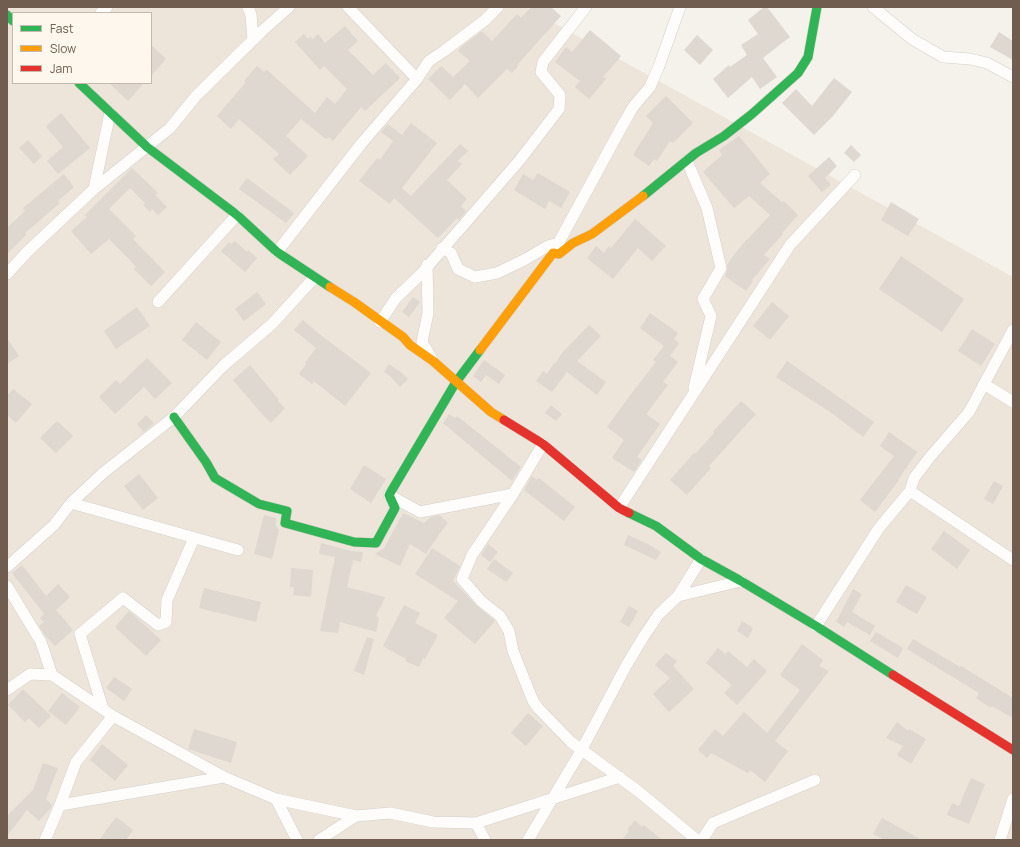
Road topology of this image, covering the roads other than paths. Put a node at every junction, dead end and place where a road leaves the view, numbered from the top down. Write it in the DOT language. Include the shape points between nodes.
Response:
graph roads {
  1 [pos="248,7"];
  2 [pos="289,7"];
  3 [pos="348,7"];
  4 [pos="498,7"];
  5 [pos="586,7"];
  6 [pos="680,7"];
  7 [pos="817,7"];
  8 [pos="873,7"];
  9 [pos="253,40"];
  10 [pos="1013,78"];
  11 [pos="418,79"];
  12 [pos="79,84"];
  13 [pos="110,113"];
  14 [pos="147,147"];
  15 [pos="687,161"];
  16 [pos="855,175"];
  17 [pos="94,189"];
  18 [pos="237,215"];
  19 [pos="559,243"];
  20 [pos="442,248"];
  21 [pos="277,252"];
  22 [pos="553,253"];
  23 [pos="427,265"];
  24 [pos="7,274"];
  25 [pos="314,278"];
  26 [pos="158,302"];
  27 [pos="380,322"];
  28 [pos="1013,330"];
  29 [pos="433,361"];
  30 [pos="456,382"];
  31 [pos="984,384"];
  32 [pos="692,396"];
  33 [pos="1013,402"];
  34 [pos="174,418"];
  35 [pos="544,444"];
  36 [pos="910,491"];
  37 [pos="513,494"];
  38 [pos="389,495"];
  39 [pos="71,503"];
  40 [pos="619,508"];
  41 [pos="194,538"];
  42 [pos="238,550"];
  43 [pos="701,560"];
  44 [pos="1013,560"];
  45 [pos="7,567"];
  46 [pos="741,581"];
  47 [pos="7,586"];
  48 [pos="678,596"];
  49 [pos="816,626"];
  50 [pos="52,675"];
  51 [pos="7,690"];
  52 [pos="103,709"];
  53 [pos="113,716"];
  54 [pos="582,749"];
  55 [pos="1013,750"];
  56 [pos="224,777"];
  57 [pos="620,777"];
  58 [pos="815,780"];
  59 [pos="553,798"];
  60 [pos="276,799"];
  61 [pos="1013,799"];
  62 [pos="60,805"];
  63 [pos="356,816"];
  64 [pos="476,823"];
  65 [pos="44,840"];
  66 [pos="297,840"];
  67 [pos="319,840"];
  68 [pos="485,840"];
  69 [pos="528,840"];
  70 [pos="697,840"];
  71 [pos="702,840"];
  72 [pos="1000,840"];
  1 -- 9 [label="street"];
  2 -- 9 [label="street"];
  3 -- 11 [label="street"];
  4 -- 11 [label="street" via="485,20 429,61"];
  5 -- 20 [label="street" via="543,62 541,72 560,95 559,109 519,161"];
  6 -- 19 [label="street" via="650,87 633,107"];
  7 -- 15 [label="street" via="808,57 798,73 752,114"];
  8 -- 10 [label="street" via="912,39 943,57 987,63"];
  9 -- 14 [label="street" via="196,96 170,128"];
  11 -- 21 [label="street" via="361,144"];
  12 -- 13 [label="street"];
  13 -- 14 [label="street"];
  13 -- 17 [label="street"];
  14 -- 17 [label="street"];
  14 -- 18 [label="street"];
  15 -- 22 [label="street" via="592,234 573,243 559,254"];
  15 -- 32 [label="street" via="707,208 721,268 703,299 711,316"];
  16 -- 32 [label="street" via="790,245"];
  17 -- 24 [label="street"];
  18 -- 21 [label="street"];
  18 -- 26 [label="street"];
  19 -- 20 [label="street" via="548,246 497,273 476,277 458,269 450,253"];
  19 -- 22 [label="street"];
  20 -- 23 [label="street"];
  21 -- 25 [label="street"];
  22 -- 30 [label="street"];
  23 -- 27 [label="street" via="396,298"];
  23 -- 29 [label="street" via="428,313 422,342"];
  25 -- 27 [label="street" via="354,302"];
  25 -- 34 [label="street" via="272,324 223,366"];
  27 -- 29 [label="street"];
  28 -- 31 [label="street"];
  29 -- 30 [label="street"];
  30 -- 35 [label="street" via="491,412"];
  30 -- 38 [label="street"];
  31 -- 33 [label="street"];
  31 -- 36 [label="street" via="969,412 914,478"];
  32 -- 40 [label="street"];
  34 -- 38 [label="street" via="215,478 259,504 287,512 284,523 354,542 376,543 394,508"];
  34 -- 39 [label="street" via="103,473"];
  35 -- 37 [label="street"];
  35 -- 40 [label="street"];
  36 -- 44 [label="street"];
  36 -- 49 [label="street" via="879,528"];
  37 -- 38 [label="street" via="420,512"];
  37 -- 54 [label="street" via="472,555 462,580 481,601 500,616 509,631 512,651 533,701 571,742"];
  39 -- 41 [label="street"];
  39 -- 45 [label="street" via="54,525"];
  40 -- 43 [label="street" via="656,526"];
  41 -- 42 [label="street"];
  41 -- 52 [label="street" via="167,600 166,622 158,625 123,598 80,634"];
  43 -- 46 [label="street"];
  43 -- 48 [label="street"];
  46 -- 48 [label="street"];
  46 -- 49 [label="street"];
  47 -- 50 [label="street" via="41,642"];
  48 -- 54 [label="street" via="659,614 644,636"];
  49 -- 55 [label="street"];
  50 -- 51 [label="street" via="30,674"];
  50 -- 52 [label="street"];
  52 -- 53 [label="street"];
  53 -- 56 [label="street"];
  53 -- 62 [label="street" via="76,762"];
  54 -- 57 [label="street"];
  54 -- 59 [label="street"];
  56 -- 60 [label="street"];
  56 -- 62 [label="street"];
  57 -- 59 [label="street"];
  57 -- 70 [label="street"];
  58 -- 71 [label="street" via="713,823"];
  59 -- 64 [label="street"];
  59 -- 69 [label="street"];
  60 -- 63 [label="street"];
  60 -- 66 [label="street"];
  61 -- 72 [label="street"];
  62 -- 65 [label="street"];
  63 -- 64 [label="street" via="390,813 434,822"];
  63 -- 67 [label="street"];
  64 -- 68 [label="street"];
}
